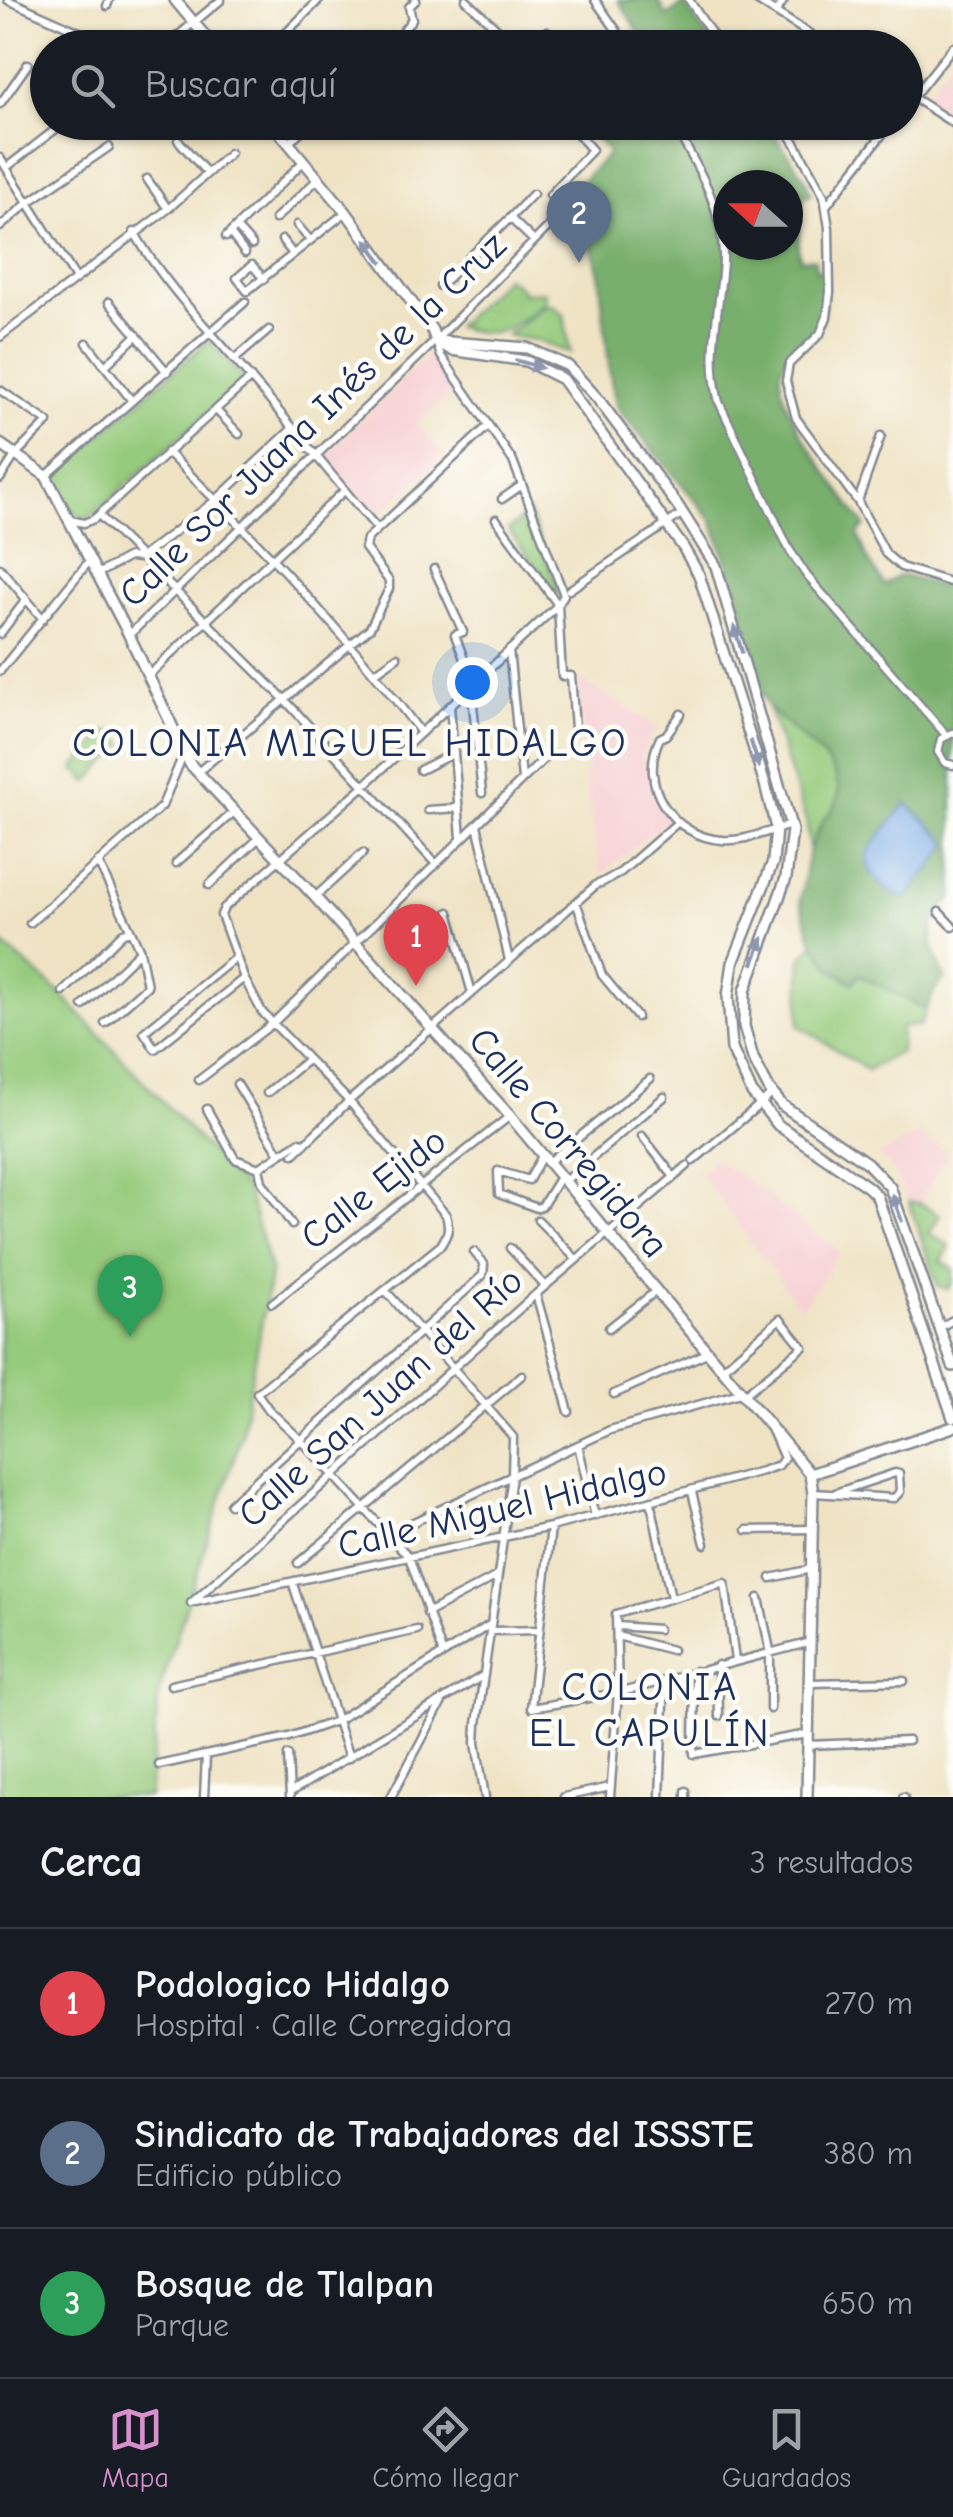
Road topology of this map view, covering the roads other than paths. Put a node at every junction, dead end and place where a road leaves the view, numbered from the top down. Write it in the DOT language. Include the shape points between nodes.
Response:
graph roads {
  1 [pos="8,0"];
  2 [pos="175,0"];
  3 [pos="221,0"];
  4 [pos="319,0"];
  5 [pos="400,0"];
  6 [pos="466,0"];
  7 [pos="595,0"];
  8 [pos="689,0"];
  9 [pos="756,0"];
  10 [pos="784,0"];
  11 [pos="412,3"];
  12 [pos="776,12"];
  13 [pos="196,22"];
  14 [pos="75,30"];
  15 [pos="186,30"];
  16 [pos="202,30"];
  17 [pos="289,30"];
  18 [pos="404,30"];
  19 [pos="498,30"];
  20 [pos="618,30"];
  21 [pos="709,30"];
  22 [pos="804,30"];
  23 [pos="953,47"];
  24 [pos="28,64"];
  25 [pos="923,80"];
  26 [pos="0,104"];
  27 [pos="923,104"];
  28 [pos="953,123"];
  29 [pos="42,140"];
  30 [pos="178,140"];
  31 [pos="284,140"];
  32 [pos="292,140"];
  33 [pos="583,140"];
  34 [pos="682,140"];
  35 [pos="792,140"];
  36 [pos="878,140"];
  37 [pos="287,145"];
  38 [pos="109,147"];
  39 [pos="230,153"];
  40 [pos="0,158"];
  41 [pos="302,163"];
  42 [pos="6,168"];
  43 [pos="207,173"];
  44 [pos="147,179"];
  45 [pos="317,180"];
  46 [pos="533,194"];
  47 [pos="550,195"];
  48 [pos="575,200"];
  49 [pos="29,202"];
  50 [pos="826,206"];
  51 [pos="168,209"];
  52 [pos="346,212"];
  53 [pos="510,218"];
  54 [pos="274,219"];
  55 [pos="297,225"];
  56 [pos="0,227"];
  57 [pos="134,232"];
  58 [pos="231,232"];
  59 [pos="282,240"];
  60 [pos="310,240"];
  61 [pos="534,241"];
  62 [pos="252,244"];
  63 [pos="245,253"];
  64 [pos="294,254"];
  65 [pos="75,278"];
  66 [pos="264,279"];
  67 [pos="440,286"];
  68 [pos="109,302"];
  69 [pos="245,302"];
  70 [pos="269,330"];
  71 [pos="210,335"];
  72 [pos="137,336"];
  73 [pos="0,337"];
  74 [pos="436,340"];
  75 [pos="87,343"];
  76 [pos="234,360"];
  77 [pos="106,364"];
  78 [pos="167,372"];
  79 [pos="251,378"];
  80 [pos="590,389"];
  81 [pos="0,390"];
  82 [pos="578,397"];
  83 [pos="132,401"];
  84 [pos="216,410"];
  85 [pos="488,426"];
  86 [pos="293,428"];
  87 [pos="240,434"];
  88 [pos="881,436"];
  89 [pos="0,444"];
  90 [pos="167,452"];
  91 [pos="16,454"];
  92 [pos="315,458"];
  93 [pos="46,476"];
  94 [pos="0,480"];
  95 [pos="522,485"];
  96 [pos="344,491"];
  97 [pos="502,499"];
  98 [pos="216,500"];
  99 [pos="858,502"];
  100 [pos="683,513"];
  101 [pos="99,515"];
  102 [pos="496,519"];
  103 [pos="70,520"];
  104 [pos="665,522"];
  105 [pos="242,527"];
  106 [pos="376,528"];
  107 [pos="140,558"];
  108 [pos="273,559"];
  109 [pos="90,560"];
  110 [pos="0,568"];
  111 [pos="434,570"];
  112 [pos="97,574"];
  113 [pos="953,582"];
  114 [pos="174,592"];
  115 [pos="566,593"];
  116 [pos="25,601"];
  117 [pos="558,605"];
  118 [pos="42,620"];
  119 [pos="204,622"];
  120 [pos="0,634"];
  121 [pos="129,635"];
  122 [pos="351,646"];
  123 [pos="510,650"];
  124 [pos="397,657"];
  125 [pos="0,671"];
  126 [pos="376,672"];
  127 [pos="148,676"];
  128 [pos="472,684"];
  129 [pos="285,700"];
  130 [pos="450,706"];
  131 [pos="680,714"];
  132 [pos="575,728"];
  133 [pos="421,733"];
  134 [pos="950,734"];
  135 [pos="550,753"];
  136 [pos="454,754"];
  137 [pos="183,755"];
  138 [pos="953,766"];
  139 [pos="420,770"];
  140 [pos="198,772"];
  141 [pos="522,780"];
  142 [pos="365,785"];
  143 [pos="482,793"];
  144 [pos="459,808"];
  145 [pos="428,810"];
  146 [pos="235,812"];
  147 [pos="678,823"];
  148 [pos="477,824"];
  149 [pos="792,825"];
  150 [pos="776,828"];
  151 [pos="260,838"];
  152 [pos="462,839"];
  153 [pos="363,854"];
  154 [pos="280,860"];
  155 [pos="98,862"];
  156 [pos="176,863"];
  157 [pos="436,864"];
  158 [pos="209,885"];
  159 [pos="314,897"];
  160 [pos="576,902"];
  161 [pos="449,912"];
  162 [pos="938,912"];
  163 [pos="30,923"];
  164 [pos="953,927"];
  165 [pos="130,931"];
  166 [pos="356,943"];
  167 [pos="140,951"];
  168 [pos="236,958"];
  169 [pos="510,960"];
  170 [pos="244,978"];
  171 [pos="63,992"];
  172 [pos="472,993"];
  173 [pos="83,1006"];
  174 [pos="637,1017"];
  175 [pos="106,1023"];
  176 [pos="272,1024"];
  177 [pos="432,1028"];
  178 [pos="307,1060"];
  179 [pos="650,1079"];
  180 [pos="199,1080"];
  181 [pos="237,1084"];
  182 [pos="266,1093"];
  183 [pos="772,1094"];
  184 [pos="664,1096"];
  185 [pos="349,1101"];
  186 [pos="760,1105"];
  187 [pos="207,1110"];
  188 [pos="510,1116"];
  189 [pos="642,1136"];
  190 [pos="305,1144"];
  191 [pos="280,1154"];
  192 [pos="294,1154"];
  193 [pos="545,1159"];
  194 [pos="259,1168"];
  195 [pos="674,1177"];
  196 [pos="562,1180"];
  197 [pos="421,1184"];
  198 [pos="538,1220"];
  199 [pos="292,1225"];
  200 [pos="606,1233"];
  201 [pos="510,1248"];
  202 [pos="474,1252"];
  203 [pos="576,1260"];
  204 [pos="918,1265"];
  205 [pos="903,1270"];
  206 [pos="545,1286"];
  207 [pos="386,1291"];
  208 [pos="656,1291"];
  209 [pos="536,1294"];
  210 [pos="272,1303"];
  211 [pos="953,1320"];
  212 [pos="940,1327"];
  213 [pos="610,1328"];
  214 [pos="421,1331"];
  215 [pos="707,1353"];
  216 [pos="953,1366"];
  217 [pos="453,1368"];
  218 [pos="721,1370"];
  219 [pos="522,1376"];
  220 [pos="614,1394"];
  221 [pos="742,1394"];
  222 [pos="487,1406"];
  223 [pos="569,1412"];
  224 [pos="953,1418"];
  225 [pos="771,1426"];
  226 [pos="953,1427"];
  227 [pos="302,1442"];
  228 [pos="578,1445"];
  229 [pos="332,1474"];
  230 [pos="810,1474"];
  231 [pos="512,1476"];
  232 [pos="692,1492"];
  233 [pos="813,1492"];
  234 [pos="835,1494"];
  235 [pos="650,1503"];
  236 [pos="230,1504"];
  237 [pos="364,1507"];
  238 [pos="595,1516"];
  239 [pos="551,1527"];
  240 [pos="747,1530"];
  241 [pos="812,1530"];
  242 [pos="388,1534"];
  243 [pos="504,1536"];
  244 [pos="705,1544"];
  245 [pos="409,1558"];
  246 [pos="298,1562"];
  247 [pos="811,1569"];
  248 [pos="498,1576"];
  249 [pos="771,1578"];
  250 [pos="293,1584"];
  251 [pos="671,1598"];
  252 [pos="759,1598"];
  253 [pos="192,1603"];
  254 [pos="428,1613"];
  255 [pos="617,1626"];
  256 [pos="491,1628"];
  257 [pos="417,1630"];
  258 [pos="540,1630"];
  259 [pos="658,1630"];
  260 [pos="617,1636"];
  261 [pos="812,1642"];
  262 [pos="672,1650"];
  263 [pos="770,1650"];
  264 [pos="442,1652"];
  265 [pos="316,1654"];
  266 [pos="735,1660"];
  267 [pos="718,1665"];
  268 [pos="695,1670"];
  269 [pos="485,1674"];
  270 [pos="666,1680"];
  271 [pos="904,1681"];
  272 [pos="810,1683"];
  273 [pos="171,1685"];
  274 [pos="618,1693"];
  275 [pos="442,1701"];
  276 [pos="770,1709"];
  277 [pos="719,1716"];
  278 [pos="336,1722"];
  279 [pos="808,1734"];
  280 [pos="908,1741"];
  281 [pos="808,1745"];
  282 [pos="288,1755"];
  283 [pos="206,1756"];
  284 [pos="349,1758"];
  285 [pos="159,1765"];
  286 [pos="610,1787"];
  287 [pos="291,1795"];
  288 [pos="204,1797"];
  289 [pos="392,1797"];
  290 [pos="485,1797"];
  291 [pos="564,1797"];
  292 [pos="610,1797"];
  293 [pos="660,1797"];
  294 [pos="807,1797"];
  1 -- 14 [label="street"];
  2 -- 13 [label="street"];
  3 -- 13 [label="street"];
  4 -- 17 [label="street"];
  5 -- 11 [label="street"];
  6 -- 19 [label="street"];
  7 -- 20 [label="street"];
  8 -- 21 [label="street"];
  9 -- 12 [label="street"];
  10 -- 12 [label="street"];
  11 -- 18 [label="street"];
  12 -- 22 [label="street"];
  13 -- 15 [label="street"];
  13 -- 16 [label="street"];
  23 -- 25 [label="street"];
  24 -- 26 [label="street"];
  27 -- 28 [label="street"];
  29 -- 42 [label="street"];
  30 -- 43 [label="street"];
  31 -- 37 [label="street"];
  32 -- 37 [label="street"];
  33 -- 47 [label="street" via="592,150"];
  34 -- 134 [label="street" via="712,196 720,228 723,259 712,348 718,402 807,576"];
  35 -- 50 [label="street"];
  36 -- 50 [label="street"];
  37 -- 41 [label="street"];
  38 -- 49 [label="street"];
  39 -- 43 [label="street"];
  40 -- 42 [label="street"];
  41 -- 45 [label="street"];
  41 -- 58 [label="street"];
  42 -- 49 [label="street"];
  43 -- 51 [label="street"];
  44 -- 51 [label="street"];
  45 -- 52 [label="street"];
  45 -- 54 [label="street"];
  46 -- 53 [label="street"];
  48 -- 61 [label="street, Calle Sor Juana Inés de la Cruz"];
  49 -- 56 [label="street"];
  49 -- 65 [label="street"];
  50 -- 99 [label="street" via="826,317 820,334 788,364 786,381 796,418"];
  51 -- 57 [label="street"];
  52 -- 60 [label="street"];
  74 -- 52 [label="street, one-way"];
  53 -- 61 [label="street"];
  53 -- 67 [label="street"];
  55 -- 60 [label="street"];
  57 -- 65 [label="street"];
  57 -- 71 [label="street"];
  58 -- 62 [label="street"];
  58 -- 63 [label="street"];
  59 -- 64 [label="street"];
  60 -- 64 [label="street"];
  61 -- 74 [label="street, Calle Sor Juana Inés de la Cruz"];
  64 -- 66 [label="street"];
  65 -- 73 [label="street"];
  68 -- 72 [label="street"];
  69 -- 71 [label="street"];
  70 -- 76 [label="street"];
  71 -- 76 [label="street"];
  71 -- 78 [label="street"];
  72 -- 77 [label="street"];
  72 -- 78 [label="street"];
  74 -- 80 [label="street" via="536,350 568,366"];
  74 -- 82 [label="street, one-way" via="451,350 539,365"];
  74 -- 85 [label="street"];
  74 -- 92 [label="street, Calle Sor Juana Inés de la Cruz"];
  75 -- 77 [label="street"];
  76 -- 79 [label="street"];
  77 -- 83 [label="street"];
  78 -- 83 [label="street"];
  79 -- 84 [label="street"];
  79 -- 86 [label="street"];
  80 -- 82 [label="street"];
  80 -- 100 [label="street"];
  81 -- 91 [label="street" via="48,422"];
  82 -- 104 [label="street"];
  83 -- 93 [label="street"];
  84 -- 87 [label="street"];
  84 -- 90 [label="street"];
  85 -- 95 [label="street"];
  85 -- 106 [label="street"];
  86 -- 92 [label="street"];
  86 -- 98 [label="street"];
  88 -- 99 [label="street"];
  89 -- 91 [label="street, Calle Corregidora"];
  90 -- 98 [label="street"];
  90 -- 101 [label="street"];
  91 -- 93 [label="street, Calle Corregidora"];
  91 -- 94 [label="street"];
  92 -- 96 [label="street"];
  92 -- 105 [label="street, Calle Sor Juana Inés de la Cruz"];
  93 -- 103 [label="street, Calle Corregidora"];
  95 -- 97 [label="street"];
  95 -- 115 [label="street"];
  96 -- 106 [label="street"];
  96 -- 108 [label="street"];
  98 -- 105 [label="street"];
  98 -- 107 [label="street"];
  99 -- 113 [label="street" via="900,567"];
  100 -- 104 [label="street"];
  149 -- 100 [label="street, one-way" via="716,566"];
  101 -- 103 [label="street" via="84,523"];
  101 -- 107 [label="street"];
  102 -- 117 [label="street"];
  103 -- 109 [label="street, Calle Corregidora"];
  104 -- 115 [label="street"];
  104 -- 150 [label="street, one-way" via="705,592"];
  105 -- 108 [label="street"];
  105 -- 114 [label="street, Calle Sor Juana Inés de la Cruz"];
  106 -- 122 [label="street" via="366,548 389,589 376,620"];
  107 -- 112 [label="street"];
  107 -- 114 [label="street"];
  108 -- 119 [label="street"];
  108 -- 122 [label="street"];
  109 -- 112 [label="street, Calle Corregidora"];
  109 -- 118 [label="street"];
  110 -- 116 [label="street"];
  111 -- 128 [label="street" via="463,632 455,635"];
  112 -- 121 [label="street, Calle Corregidora"];
  114 -- 119 [label="street"];
  114 -- 121 [label="street, Calle Sor Juana Inés de la Cruz"];
  115 -- 117 [label="street"];
  116 -- 118 [label="street"];
  116 -- 120 [label="street"];
  117 -- 123 [label="street"];
  117 -- 132 [label="street" via="562,676 571,676"];
  118 -- 125 [label="street"];
  119 -- 127 [label="street"];
  119 -- 129 [label="street"];
  121 -- 127 [label="street, Calle Corregidora"];
  122 -- 126 [label="street"];
  122 -- 129 [label="street"];
  123 -- 128 [label="street"];
  123 -- 141 [label="street"];
  124 -- 126 [label="street"];
  126 -- 133 [label="street"];
  127 -- 137 [label="street, Calle Corregidora"];
  128 -- 130 [label="street"];
  128 -- 143 [label="street"];
  129 -- 140 [label="street"];
  129 -- 142 [label="street"];
  130 -- 133 [label="street"];
  130 -- 136 [label="street"];
  131 -- 147 [label="street" via="660,738 651,767 658,796"];
  133 -- 142 [label="street"];
  134 -- 138 [label="street" via="938,752"];
  135 -- 141 [label="street"];
  136 -- 139 [label="street"];
  136 -- 144 [label="street"];
  137 -- 140 [label="street, Calle Corregidora"];
  137 -- 155 [label="street" via="162,806"];
  140 -- 146 [label="street, Calle Corregidora"];
  141 -- 148 [label="street"];
  142 -- 154 [label="street"];
  142 -- 157 [label="street"];
  144 -- 145 [label="street"];
  144 -- 152 [label="street"];
  146 -- 151 [label="street, Calle Corregidora"];
  146 -- 156 [label="street"];
  147 -- 150 [label="street" via="723,840"];
  147 -- 160 [label="street"];
  148 -- 152 [label="street"];
  148 -- 169 [label="street"];
  149 -- 150 [label="street"];
  183 -- 149 [label="street, one-way" via="754,1058 744,1008 750,972 786,878"];
  150 -- 186 [label="street" via="773,862 733,963 728,996 732,1049"];
  151 -- 154 [label="street, Calle Corregidora"];
  151 -- 158 [label="street"];
  152 -- 157 [label="street"];
  153 -- 159 [label="street"];
  154 -- 159 [label="street, Calle Corregidora"];
  154 -- 168 [label="street" via="224,908 221,918"];
  155 -- 163 [label="street"];
  155 -- 165 [label="street"];
  157 -- 166 [label="street"];
  159 -- 166 [label="street, Calle Corregidora"];
  160 -- 169 [label="street"];
  160 -- 174 [label="street" via="602,976"];
  161 -- 172 [label="street"];
  162 -- 164 [label="street"];
  165 -- 167 [label="street"];
  165 -- 171 [label="street"];
  166 -- 176 [label="street"];
  166 -- 177 [label="street, Calle Corregidora"];
  167 -- 173 [label="street"];
  167 -- 175 [label="street" via="146,986"];
  168 -- 170 [label="street"];
  168 -- 170 [label="street" via="144,1032 156,1049"];
  169 -- 172 [label="street"];
  170 -- 176 [label="street"];
  172 -- 177 [label="street"];
  176 -- 178 [label="street"];
  176 -- 180 [label="street"];
  177 -- 185 [label="street"];
  177 -- 188 [label="street, Calle Corregidora"];
  178 -- 182 [label="street"];
  178 -- 185 [label="street"];
  179 -- 193 [label="street"];
  181 -- 191 [label="street"];
  183 -- 186 [label="street, Calle San Juan del Río"];
  204 -- 183 [label="street, one-way" via="880,1174"];
  184 -- 196 [label="street"];
  185 -- 190 [label="street"];
  185 -- 197 [label="street"];
  186 -- 195 [label="street, Calle San Juan del Río"];
  186 -- 205 [label="street" via="877,1196"];
  187 -- 194 [label="street" via="234,1158"];
  188 -- 193 [label="street, Calle Corregidora"];
  188 -- 197 [label="street, Calle Ejido"];
  189 -- 195 [label="street"];
  190 -- 191 [label="street"];
  190 -- 192 [label="street"];
  191 -- 194 [label="street"];
  193 -- 196 [label="street, Calle Corregidora"];
  193 -- 196 [label="street" via="529,1180 498,1172 499,1194 537,1208"];
  194 -- 199 [label="street"];
  195 -- 200 [label="street, Calle San Juan del Río"];
  196 -- 200 [label="street, Calle Corregidora"];
  197 -- 207 [label="street" via="446,1215 448,1234"];
  197 -- 210 [label="street, Calle Ejido"];
  198 -- 203 [label="street"];
  200 -- 203 [label="street, Calle San Juan del Río"];
  200 -- 208 [label="street, Calle Corregidora"];
  201 -- 206 [label="street"];
  202 -- 214 [label="street" via="483,1275"];
  203 -- 206 [label="street, Calle San Juan del Río"];
  204 -- 205 [label="street"];
  204 -- 212 [label="street"];
  205 -- 224 [label="street"];
  206 -- 209 [label="street, Calle San Juan del Río"];
  207 -- 214 [label="street"];
  207 -- 227 [label="street" via="258,1393"];
  208 -- 213 [label="street"];
  208 -- 215 [label="street, Calle Corregidora"];
  209 -- 217 [label="street, Calle San Juan del Río"];
  209 -- 223 [label="street"];
  211 -- 212 [label="street"];
  212 -- 216 [label="street"];
  214 -- 217 [label="street"];
  214 -- 227 [label="street"];
  215 -- 218 [label="street, Calle Corregidora"];
  215 -- 220 [label="street"];
  217 -- 222 [label="street"];
  217 -- 229 [label="street, Calle San Juan del Río"];
  218 -- 221 [label="street, Calle Corregidora"];
  218 -- 221 [label="street" via="780,1319 803,1347"];
  219 -- 222 [label="street"];
  221 -- 225 [label="street, Calle Corregidora"];
  221 -- 228 [label="street"];
  222 -- 231 [label="street" via="513,1436"];
  222 -- 237 [label="street"];
  225 -- 230 [label="street, Calle Corregidora"];
  225 -- 232 [label="street, Calle Miguel Hidalgo" via="783,1462"];
  226 -- 230 [label="street"];
  227 -- 229 [label="street"];
  227 -- 236 [label="street"];
  228 -- 231 [label="street"];
  228 -- 238 [label="street"];
  229 -- 237 [label="street"];
  229 -- 253 [label="street, Calle San Juan del Río"];
  230 -- 233 [label="street, Calle Corregidora"];
  231 -- 242 [label="street"];
  231 -- 243 [label="street"];
  232 -- 235 [label="street, Calle Miguel Hidalgo"];
  232 -- 244 [label="street"];
  233 -- 234 [label="street"];
  233 -- 241 [label="street, Calle Corregidora"];
  234 -- 234 [label="street" via="895,1473 899,1474 898,1497"];
  235 -- 238 [label="street, Calle Miguel Hidalgo"];
  235 -- 251 [label="street"];
  237 -- 242 [label="street"];
  237 -- 246 [label="street"];
  238 -- 239 [label="street, Calle Miguel Hidalgo"];
  239 -- 243 [label="street, Calle Miguel Hidalgo"];
  239 -- 258 [label="street"];
  240 -- 241 [label="street"];
  241 -- 247 [label="street, Calle Corregidora"];
  242 -- 245 [label="street"];
  243 -- 245 [label="street, Calle Miguel Hidalgo"];
  243 -- 248 [label="street"];
  245 -- 250 [label="street, Calle Miguel Hidalgo"];
  245 -- 254 [label="street"];
  247 -- 249 [label="street"];
  247 -- 261 [label="street, Calle Corregidora"];
  248 -- 254 [label="street"];
  248 -- 256 [label="street"];
  250 -- 253 [label="street, Calle Miguel Hidalgo"];
  250 -- 265 [label="street"];
  251 -- 255 [label="street" via="616,1614"];
  251 -- 266 [label="street" via="725,1582"];
  252 -- 263 [label="street"];
  254 -- 264 [label="street"];
  255 -- 259 [label="street"];
  255 -- 260 [label="street"];
  256 -- 258 [label="street"];
  256 -- 264 [label="street"];
  256 -- 269 [label="street"];
  257 -- 265 [label="street"];
  258 -- 274 [label="street" via="531,1708"];
  260 -- 262 [label="street"];
  260 -- 274 [label="street"];
  261 -- 263 [label="street"];
  261 -- 272 [label="street, Calle Corregidora"];
  263 -- 266 [label="street"];
  263 -- 276 [label="street"];
  264 -- 278 [label="street"];
  265 -- 273 [label="street"];
  265 -- 278 [label="street"];
  266 -- 267 [label="street"];
  267 -- 268 [label="street"];
  267 -- 277 [label="street"];
  268 -- 270 [label="street"];
  268 -- 279 [label="street" via="694,1754"];
  269 -- 275 [label="street"];
  269 -- 290 [label="street" via="476,1743"];
  270 -- 274 [label="street"];
  270 -- 293 [label="street"];
  271 -- 272 [label="street"];
  272 -- 279 [label="street, Calle Corregidora"];
  274 -- 286 [label="street"];
  275 -- 284 [label="street"];
  275 -- 289 [label="street"];
  278 -- 283 [label="street"];
  278 -- 284 [label="street"];
  279 -- 281 [label="street, Calle Corregidora"];
  280 -- 281 [label="street"];
  281 -- 294 [label="street, Calle Corregidora"];
  282 -- 287 [label="street"];
  283 -- 285 [label="street"];
  283 -- 288 [label="street"];
  284 -- 287 [label="street"];
  286 -- 291 [label="street"];
  286 -- 292 [label="street"];
}
